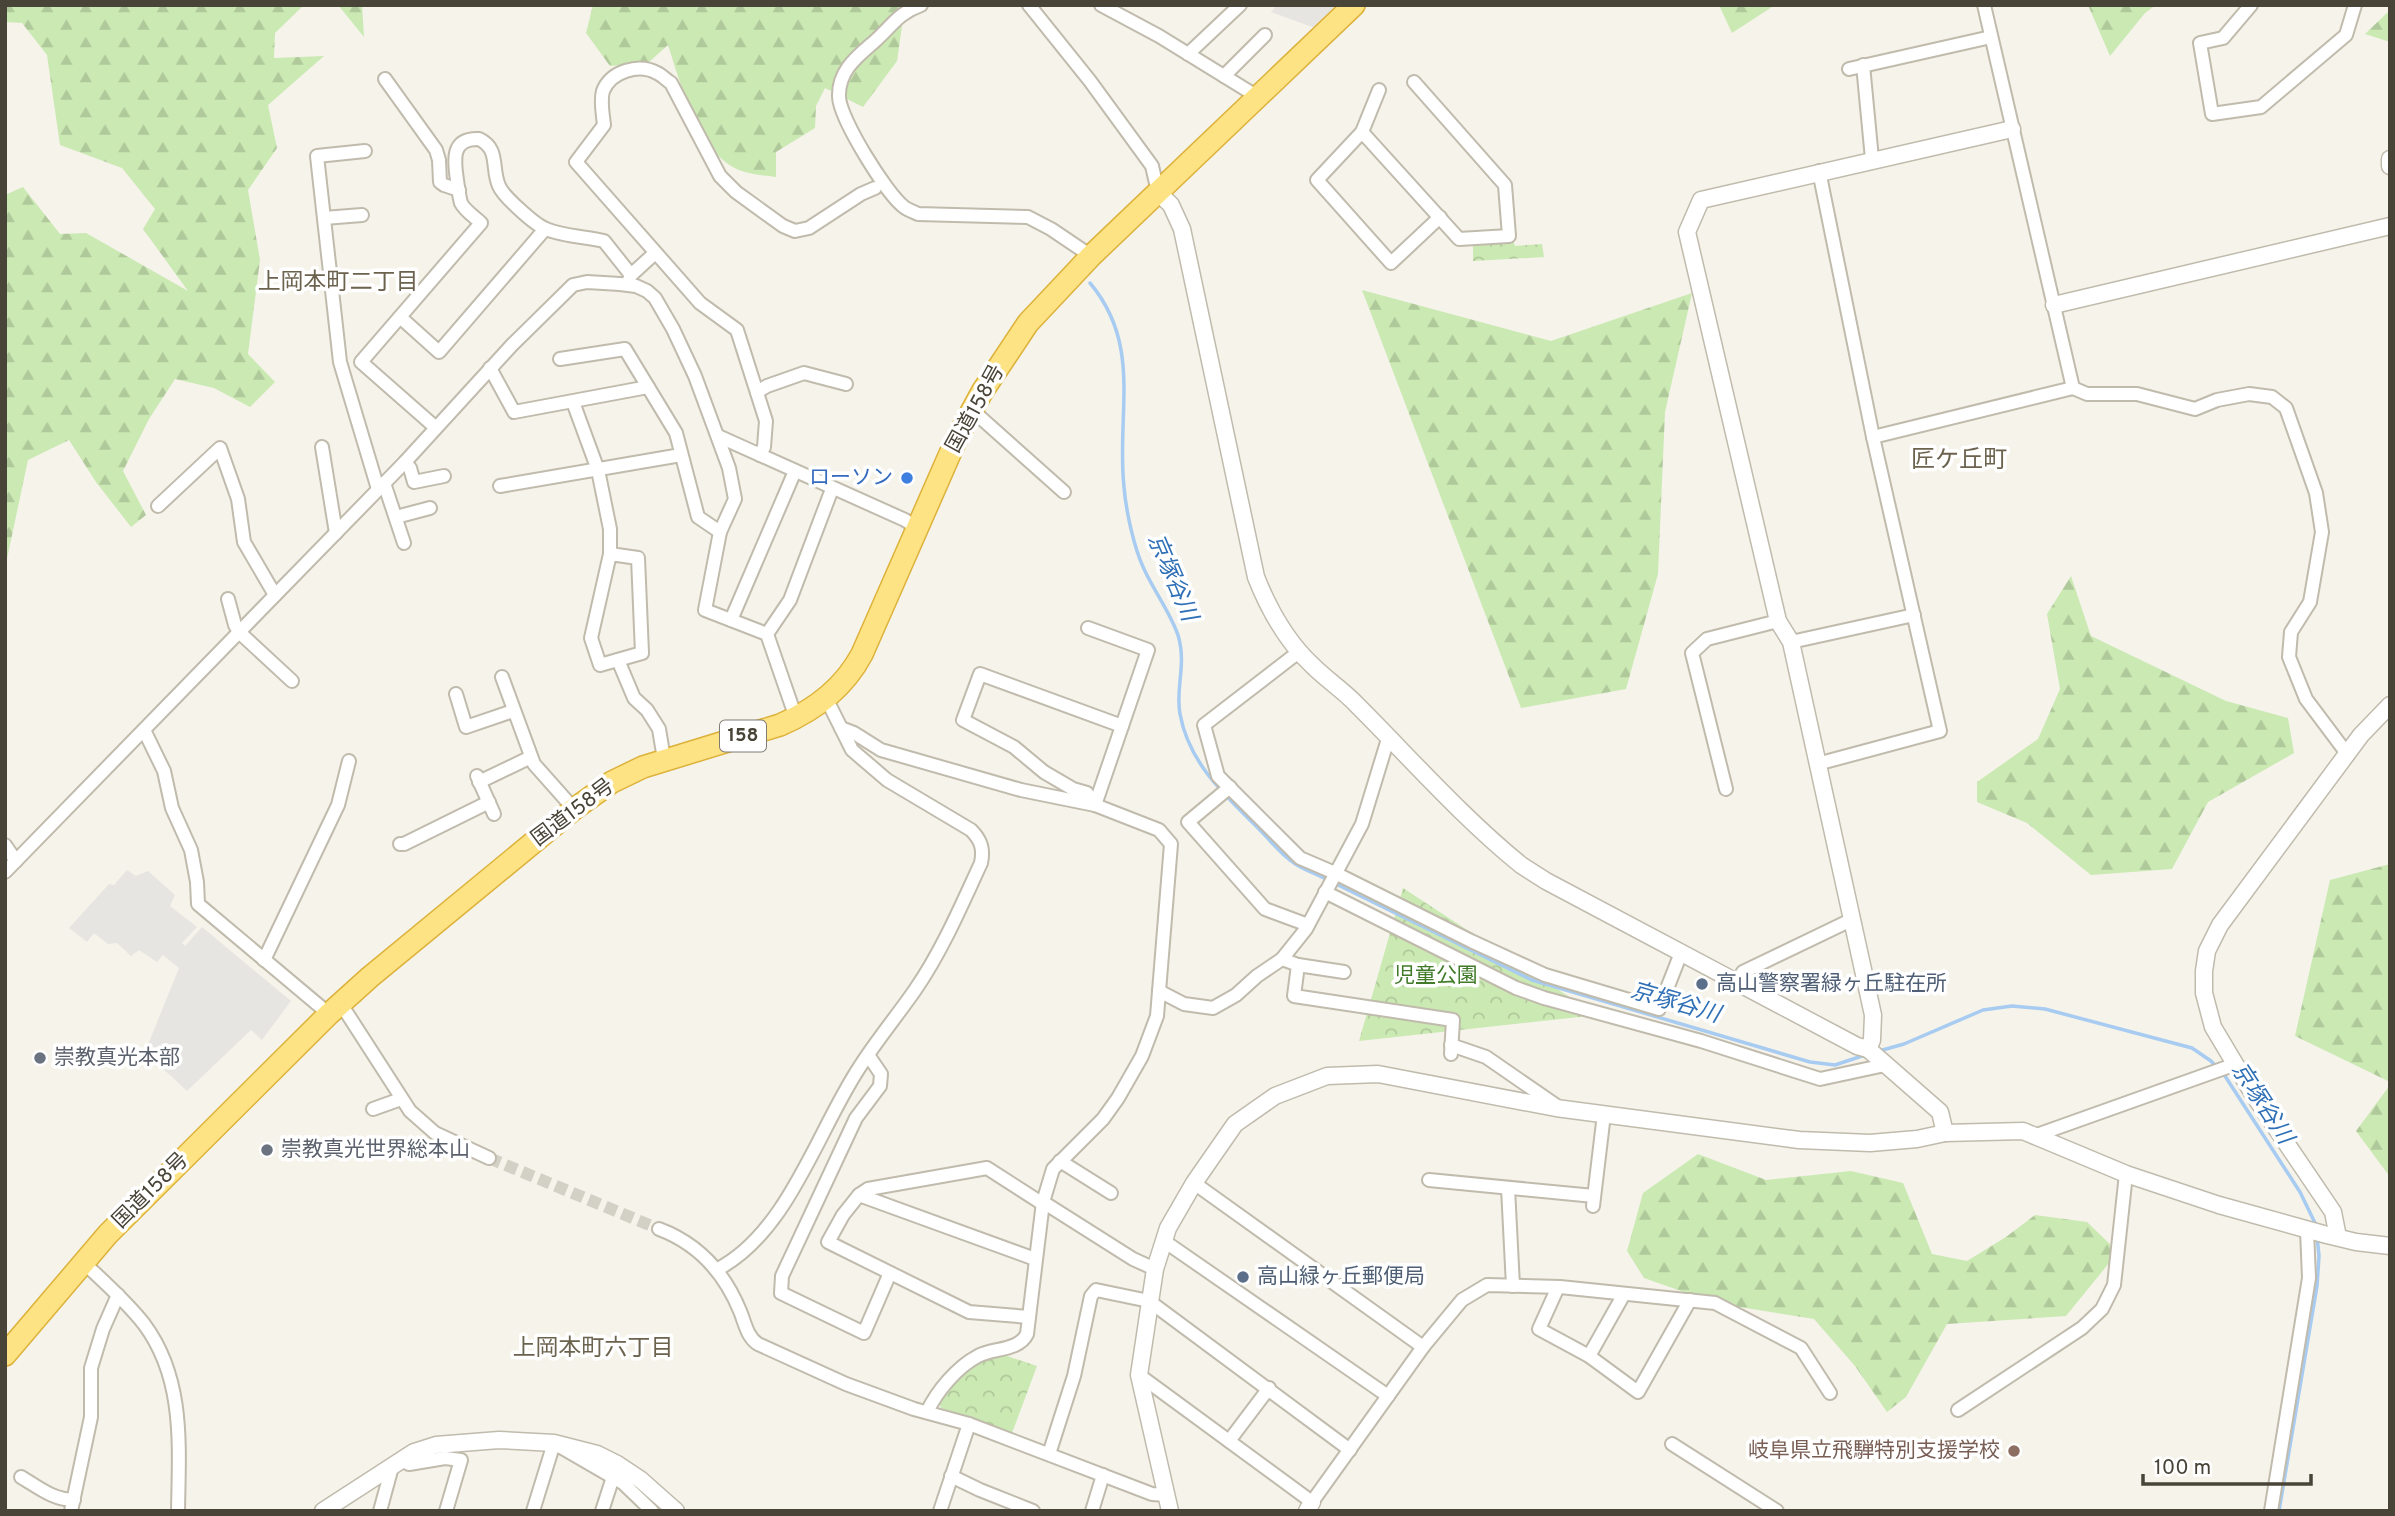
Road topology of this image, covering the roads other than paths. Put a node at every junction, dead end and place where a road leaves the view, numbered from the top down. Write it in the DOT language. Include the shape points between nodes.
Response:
graph roads {
  1 [pos="921,5"];
  2 [pos="1029,5"];
  3 [pos="1101,5"];
  4 [pos="1240,5"];
  5 [pos="1354,5"];
  6 [pos="1984,5"];
  7 [pos="2251,5"];
  8 [pos="2355,5"];
  9 [pos="1265,35"];
  10 [pos="1991,37"];
  11 [pos="1188,54"];
  12 [pos="1863,65"];
  13 [pos="1849,69"];
  14 [pos="1224,76"];
  15 [pos="384,79"];
  16 [pos="1413,82"];
  17 [pos="1379,90"];
  18 [pos="1258,97"];
  19 [pos="2012,129"];
  20 [pos="1362,132"];
  21 [pos="365,151"];
  22 [pos="1872,159"];
  23 [pos="2390,159"];
  24 [pos="2390,166"];
  25 [pos="1819,171"];
  26 [pos="875,188"];
  27 [pos="459,190"];
  28 [pos="1158,192"];
  29 [pos="362,215"];
  30 [pos="1440,217"];
  31 [pos="324,219"];
  32 [pos="2390,226"];
  33 [pos="545,229"];
  34 [pos="655,253"];
  35 [pos="1091,256"];
  36 [pos="629,280"];
  37 [pos="2054,305"];
  38 [pos="400,317"];
  39 [pos="560,359"];
  40 [pos="490,368"];
  41 [pos="846,384"];
  42 [pos="648,387"];
  43 [pos="2073,388"];
  44 [pos="757,392"];
  45 [pos="573,402"];
  46 [pos="972,410"];
  47 [pos="435,427"];
  48 [pos="718,436"];
  49 [pos="1873,437"];
  50 [pos="322,447"];
  51 [pos="681,455"];
  52 [pos="760,455"];
  53 [pos="405,462"];
  54 [pos="598,470"];
  55 [pos="794,471"];
  56 [pos="444,476"];
  57 [pos="381,486"];
  58 [pos="500,486"];
  59 [pos="832,489"];
  60 [pos="1064,492"];
  61 [pos="158,506"];
  62 [pos="430,508"];
  63 [pos="396,517"];
  64 [pos="917,528"];
  65 [pos="720,532"];
  66 [pos="336,533"];
  67 [pos="404,543"];
  68 [pos="610,554"];
  69 [pos="275,595"];
  70 [pos="228,599"];
  71 [pos="1914,615"];
  72 [pos="731,620"];
  73 [pos="1778,621"];
  74 [pos="1088,628"];
  75 [pos="239,632"];
  76 [pos="766,634"];
  77 [pos="1791,642"];
  78 [pos="1300,651"];
  79 [pos="618,660"];
  80 [pos="502,677"];
  81 [pos="292,681"];
  82 [pos="456,694"];
  83 [pos="826,698"];
  84 [pos="2390,705"];
  85 [pos="513,711"];
  86 [pos="796,718"];
  87 [pos="1122,726"];
  88 [pos="841,728"];
  89 [pos="144,730"];
  90 [pos="1388,739"];
  91 [pos="2348,755"];
  92 [pos="531,757"];
  93 [pos="664,760"];
  94 [pos="349,761"];
  95 [pos="1817,764"];
  96 [pos="1230,787"];
  97 [pos="1726,789"];
  98 [pos="1095,805"];
  99 [pos="574,809"];
  100 [pos="400,844"];
  101 [pos="5,845"];
  102 [pos="16,861"];
  103 [pos="5,872"];
  104 [pos="1330,883"];
  105 [pos="1851,920"];
  106 [pos="1308,925"];
  107 [pos="1681,953"];
  108 [pos="1282,959"];
  109 [pos="264,960"];
  110 [pos="1298,965"];
  111 [pos="1343,972"];
  112 [pos="1736,982"];
  113 [pos="1159,991"];
  114 [pos="335,1009"];
  115 [pos="1866,1045"];
  116 [pos="868,1055"];
  117 [pos="1883,1063"];
  118 [pos="2236,1064"];
  119 [pos="401,1099"];
  120 [pos="1560,1108"];
  121 [pos="373,1109"];
  122 [pos="1604,1114"];
  123 [pos="1945,1133"];
  124 [pos="2034,1136"];
  125 [pos="489,1158"];
  126 [pos="1060,1161"];
  127 [pos="2126,1174"];
  128 [pos="1429,1180"];
  129 [pos="1195,1183"];
  130 [pos="1508,1188"];
  131 [pos="1111,1193"];
  132 [pos="859,1195"];
  133 [pos="1043,1203"];
  134 [pos="659,1228"];
  135 [pos="2322,1233"];
  136 [pos="1164,1241"];
  137 [pos="2390,1246"];
  138 [pos="1035,1259"];
  139 [pos="83,1262"];
  140 [pos="718,1269"];
  141 [pos="1156,1269"];
  142 [pos="890,1273"];
  143 [pos="1513,1286"];
  144 [pos="1558,1287"];
  145 [pos="1624,1294"];
  146 [pos="118,1295"];
  147 [pos="1690,1300"];
  148 [pos="1149,1301"];
  149 [pos="1029,1317"];
  150 [pos="1423,1347"];
  151 [pos="6,1352"];
  152 [pos="1589,1356"];
  153 [pos="1139,1375"];
  154 [pos="1269,1388"];
  155 [pos="1830,1393"];
  156 [pos="1388,1396"];
  157 [pos="1958,1410"];
  158 [pos="927,1412"];
  159 [pos="968,1424"];
  160 [pos="1229,1441"];
  161 [pos="554,1443"];
  162 [pos="1672,1444"];
  163 [pos="1350,1450"];
  164 [pos="1049,1454"];
  165 [pos="397,1464"];
  166 [pos="1103,1475"];
  167 [pos="951,1476"];
  168 [pos="21,1477"];
  169 [pos="613,1478"];
  170 [pos="1168,1503"];
  171 [pos="72,1506"];
  172 [pos="1310,1506"];
  173 [pos="178,1511"];
  174 [pos="323,1511"];
  175 [pos="380,1511"];
  176 [pos="446,1511"];
  177 [pos="533,1511"];
  178 [pos="602,1511"];
  179 [pos="652,1511"];
  180 [pos="676,1511"];
  181 [pos="940,1511"];
  182 [pos="1033,1511"];
  183 [pos="1091,1511"];
  184 [pos="1777,1511"];
  185 [pos="2271,1511"];
  1 -- 35 [label="street" via="906,10 856,55 842,77 839,98 851,129 886,187 904,207 918,214 1028,218"];
  2 -- 28 [label="street" via="1152,166"];
  3 -- 11 [label="street"];
  4 -- 11 [label="street"];
  5 -- 18 [label="highway, 国道158号 / 158"];
  6 -- 10 [label="street"];
  7 -- 8 [label="street" via="2223,38 2200,43 2212,114 2261,107 2346,36"];
  9 -- 14 [label="street"];
  10 -- 12 [label="street"];
  10 -- 19 [label="street"];
  11 -- 14 [label="street"];
  12 -- 13 [label="street"];
  12 -- 22 [label="street"];
  14 -- 18 [label="street"];
  15 -- 27 [label="street" via="436,150 440,182"];
  16 -- 30 [label="street" via="1505,185 1509,236 1460,239"];
  17 -- 20 [label="street"];
  18 -- 28 [label="highway, 国道158号 / 158"];
  19 -- 22 [label="street"];
  19 -- 37 [label="street"];
  20 -- 30 [label="street"];
  20 -- 30 [label="street" via="1317,180 1391,263"];
  21 -- 31 [label="street" via="317,156"];
  22 -- 25 [label="street"];
  23 -- 24 [label="street"];
  25 -- 49 [label="street"];
  25 -- 73 [label="street" via="1701,200 1688,232"];
  26 -- 34 [label="street" via="809,228 795,231 783,226 720,176 671,83 651,71 629,70 615,75 603,92 604,125 576,162"];
  27 -- 33 [label="street" via="455,153 465,142 479,139 492,150 499,187"];
  27 -- 38 [label="street" via="462,204 481,223"];
  28 -- 35 [label="highway, 国道158号 / 158"];
  28 -- 78 [label="street" via="1171,205 1182,229 1256,577 1267,605"];
  29 -- 31 [label="street"];
  31 -- 57 [label="street" via="340,362"];
  32 -- 37 [label="street"];
  33 -- 36 [label="street" via="604,241"];
  33 -- 38 [label="street" via="439,352"];
  34 -- 36 [label="street"];
  34 -- 44 [label="street" via="700,303 737,330"];
  35 -- 46 [label="highway, 国道158号 / 158" via="1028,323"];
  36 -- 40 [label="street" via="573,285"];
  36 -- 48 [label="street" via="655,298 682,347"];
  37 -- 43 [label="street"];
  38 -- 47 [label="street" via="361,362"];
  39 -- 42 [label="street" via="625,349"];
  40 -- 45 [label="street" via="513,412"];
  40 -- 47 [label="street"];
  41 -- 44 [label="street" via="804,373"];
  42 -- 45 [label="street"];
  42 -- 51 [label="street" via="676,433"];
  43 -- 49 [label="street"];
  43 -- 91 [label="street" via="2087,394 2137,394 2194,409 2249,394 2273,397 2286,408 2316,493 2322,532 2310,602 2291,632 2289,657 2306,699"];
  44 -- 52 [label="street" via="766,421"];
  45 -- 54 [label="street"];
  46 -- 60 [label="street"];
  46 -- 64 [label="highway, 国道158号 / 158"];
  47 -- 53 [label="street"];
  48 -- 52 [label="street"];
  48 -- 65 [label="street" via="735,499"];
  49 -- 71 [label="street"];
  50 -- 66 [label="street"];
  51 -- 54 [label="street"];
  51 -- 65 [label="street" via="698,517"];
  52 -- 55 [label="street"];
  53 -- 56 [label="street" via="414,482"];
  53 -- 57 [label="street"];
  54 -- 58 [label="street"];
  54 -- 68 [label="street" via="609,518"];
  55 -- 59 [label="street"];
  55 -- 72 [label="street"];
  57 -- 63 [label="street"];
  57 -- 66 [label="street"];
  59 -- 64 [label="street"];
  59 -- 76 [label="street" via="790,600"];
  61 -- 69 [label="street" via="220,448 238,499 244,542"];
  62 -- 63 [label="street"];
  63 -- 67 [label="street"];
  64 -- 83 [label="highway, 国道158号 / 158" via="855,667"];
  65 -- 72 [label="street" via="705,610"];
  66 -- 69 [label="street"];
  68 -- 79 [label="street" via="591,638 600,665"];
  68 -- 79 [label="street" via="638,558 642,653"];
  69 -- 75 [label="street"];
  70 -- 75 [label="street"];
  71 -- 77 [label="street"];
  71 -- 95 [label="street" via="1940,731"];
  72 -- 76 [label="street"];
  73 -- 77 [label="street"];
  73 -- 97 [label="street" via="1707,639 1692,653"];
  74 -- 87 [label="street" via="1148,650"];
  75 -- 81 [label="street"];
  75 -- 89 [label="street"];
  76 -- 86 [label="street"];
  77 -- 95 [label="street"];
  78 -- 90 [label="street"];
  78 -- 96 [label="street" via="1204,725 1218,776"];
  79 -- 93 [label="street" via="634,698 659,729"];
  80 -- 85 [label="street"];
  82 -- 85 [label="street" via="466,727"];
  83 -- 86 [label="highway, 国道158号 / 158"];
  83 -- 88 [label="street"];
  84 -- 91 [label="street"];
  85 -- 92 [label="street"];
  86 -- 93 [label="highway, 国道158号 / 158"];
  87 -- 98 [label="street"];
  87 -- 98 [label="street" via="980,674 963,720 1014,747 1044,772 1087,793"];
  88 -- 98 [label="street" via="881,750 1021,790"];
  88 -- 116 [label="street" via="852,751 863,761 971,830 983,853 939,951"];
  89 -- 102 [label="street"];
  89 -- 109 [label="street" via="164,771 172,808 191,850 198,904"];
  90 -- 104 [label="street" via="1362,824"];
  90 -- 107 [label="street" via="1521,865"];
  91 -- 118 [label="street" via="2220,925 2207,951 2204,993 2213,1027"];
  92 -- 99 [label="street"];
  92 -- 100 [label="street" via="478,779 491,808"];
  93 -- 99 [label="highway, 国道158号 / 158" via="612,782"];
  94 -- 109 [label="street" via="338,806"];
  95 -- 105 [label="street"];
  96 -- 104 [label="street"];
  96 -- 106 [label="street" via="1188,822 1265,909"];
  98 -- 113 [label="street" via="1159,830 1171,844"];
  99 -- 114 [label="highway, 国道158号 / 158"];
  101 -- 102 [label="street"];
  102 -- 103 [label="street"];
  104 -- 106 [label="street"];
  104 -- 107 [label="street" via="1545,975 1660,1009"];
  104 -- 117 [label="street" via="1516,988 1544,998 1820,1080"];
  105 -- 112 [label="street" via="1743,971"];
  105 -- 115 [label="street" via="1873,1015"];
  106 -- 108 [label="street"];
  107 -- 112 [label="street"];
  108 -- 110 [label="street"];
  108 -- 113 [label="street" via="1213,1008 1184,1003"];
  109 -- 114 [label="street"];
  110 -- 111 [label="street"];
  110 -- 120 [label="street" via="1294,996 1453,1020 1451,1049 1486,1057"];
  112 -- 115 [label="street"];
  113 -- 126 [label="street" via="1153,1031 1130,1077 1103,1119"];
  114 -- 119 [label="street" via="362,1034"];
  114 -- 139 [label="highway, 国道158号 / 158"];
  115 -- 117 [label="street"];
  116 -- 140 [label="street" via="779,1211 752,1245"];
  116 -- 142 [label="street" via="881,1074 880,1086 856,1118 782,1276 781,1293 864,1333"];
  117 -- 123 [label="street" via="1940,1112"];
  118 -- 124 [label="street"];
  118 -- 135 [label="street" via="2333,1212"];
  119 -- 121 [label="street"];
  119 -- 125 [label="street" via="435,1132"];
  120 -- 122 [label="street"];
  120 -- 129 [label="street" via="1378,1074 1326,1076 1275,1096 1235,1124"];
  122 -- 123 [label="street" via="1799,1140 1870,1143"];
  122 -- 130 [label="street" via="1594,1201"];
  123 -- 124 [label="street" via="2023,1131"];
  124 -- 127 [label="street"];
  126 -- 131 [label="street"];
  126 -- 133 [label="street"];
  127 -- 135 [label="street"];
  127 -- 157 [label="street" via="2114,1285 2102,1309 2082,1328"];
  128 -- 130 [label="street"];
  129 -- 136 [label="street"];
  129 -- 150 [label="street"];
  130 -- 143 [label="street"];
  132 -- 133 [label="street" via="868,1189 987,1168"];
  132 -- 138 [label="street"];
  132 -- 142 [label="street" via="828,1242"];
  133 -- 138 [label="street"];
  133 -- 141 [label="street"];
  134 -- 140 [label="street" via="696,1248"];
  135 -- 137 [label="street"];
  135 -- 185 [label="street" via="2309,1278"];
  136 -- 141 [label="street"];
  136 -- 156 [label="street"];
  138 -- 149 [label="street"];
  139 -- 146 [label="street"];
  139 -- 151 [label="highway, 国道158号 / 158"];
  140 -- 158 [label="street" via="752,1341 846,1384"];
  141 -- 148 [label="street"];
  142 -- 149 [label="street" via="969,1312"];
  143 -- 144 [label="street"];
  143 -- 150 [label="street" via="1488,1284 1462,1300"];
  144 -- 145 [label="street"];
  144 -- 152 [label="street" via="1539,1329"];
  145 -- 147 [label="street"];
  145 -- 152 [label="street"];
  146 -- 171 [label="street" via="91,1368 92,1417"];
  146 -- 173 [label="street" via="152,1336 171,1374 177,1410"];
  147 -- 152 [label="street" via="1637,1392"];
  147 -- 155 [label="street" via="1715,1303 1801,1348"];
  148 -- 153 [label="street"];
  148 -- 154 [label="street"];
  148 -- 164 [label="street" via="1097,1290 1091,1296 1074,1376"];
  149 -- 158 [label="street" via="1020,1343 977,1356 949,1380"];
  150 -- 156 [label="street"];
  153 -- 160 [label="street"];
  153 -- 170 [label="street"];
  154 -- 160 [label="street"];
  154 -- 163 [label="street"];
  156 -- 163 [label="street"];
  158 -- 159 [label="street"];
  159 -- 164 [label="street"];
  159 -- 167 [label="street"];
  160 -- 172 [label="street"];
  161 -- 165 [label="street" via="499,1440 436,1445"];
  161 -- 169 [label="street"];
  161 -- 177 [label="street"];
  161 -- 180 [label="street" via="617,1464"];
  162 -- 184 [label="street"];
  163 -- 172 [label="street"];
  164 -- 166 [label="street"];
  165 -- 174 [label="street"];
  165 -- 175 [label="street"];
  165 -- 176 [label="street" via="461,1460"];
  166 -- 170 [label="street"];
  166 -- 183 [label="street"];
  167 -- 181 [label="street"];
  167 -- 182 [label="street"];
  168 -- 171 [label="street"];
  169 -- 178 [label="street"];
  169 -- 179 [label="street"];
}
